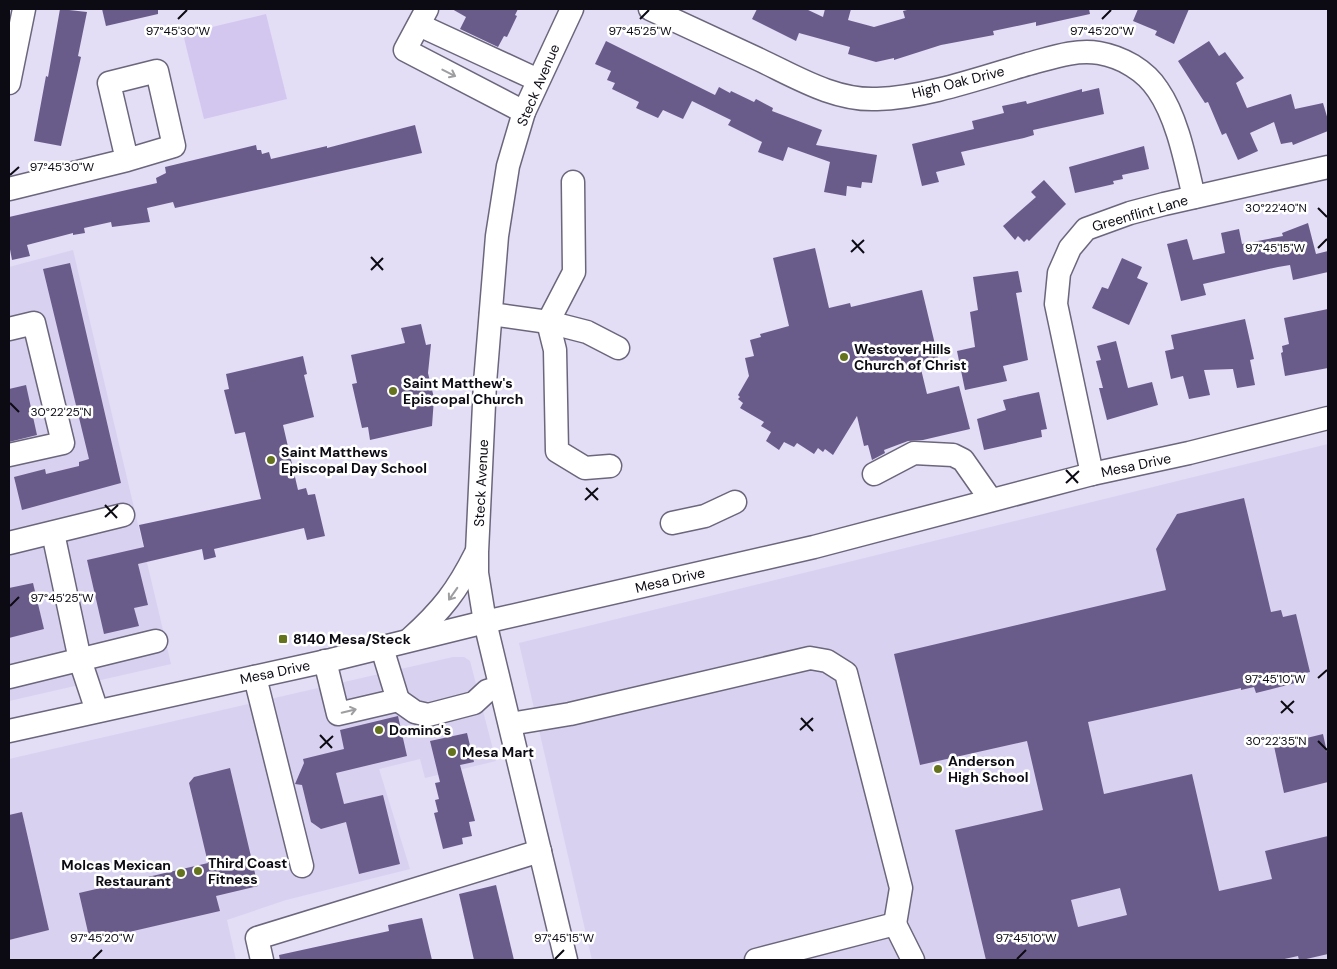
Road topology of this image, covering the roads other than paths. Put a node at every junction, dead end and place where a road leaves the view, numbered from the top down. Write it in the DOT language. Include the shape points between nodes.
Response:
graph roads {
  1 [pos="24,9"];
  2 [pos="572,9"];
  3 [pos="650,9"];
  4 [pos="423,17"];
  5 [pos="538,80"];
  6 [pos="9,83"];
  7 [pos="524,112"];
  8 [pos="127,160"];
  9 [pos="1328,167"];
  10 [pos="573,182"];
  11 [pos="9,189"];
  12 [pos="1194,197"];
  13 [pos="491,314"];
  14 [pos="548,322"];
  15 [pos="9,329"];
  16 [pos="618,348"];
  17 [pos="1328,418"];
  18 [pos="9,455"];
  19 [pos="610,466"];
  20 [pos="874,474"];
  21 [pos="1092,474"];
  22 [pos="991,500"];
  23 [pos="736,502"];
  24 [pos="123,515"];
  25 [pos="672,523"];
  26 [pos="52,533"];
  27 [pos="9,543"];
  28 [pos="477,552"];
  29 [pos="485,622"];
  30 [pos="156,641"];
  31 [pos="408,642"];
  32 [pos="382,648"];
  33 [pos="80,660"];
  34 [pos="324,661"];
  35 [pos="9,676"];
  36 [pos="255,676"];
  37 [pos="500,686"];
  38 [pos="398,700"];
  39 [pos="97,711"];
  40 [pos="510,724"];
  41 [pos="9,732"];
  42 [pos="540,851"];
  43 [pos="302,866"];
  44 [pos="895,924"];
  45 [pos="262,960"];
  46 [pos="566,960"];
  47 [pos="756,960"];
  48 [pos="913,960"];
  1 -- 6 [label="street"];
  2 -- 5 [label="street, Steck Avenue"];
  3 -- 12 [label="street, High Oak Drive" via="818,87 849,97 877,99 952,86 1069,54 1099,53 1118,59 1148,76 1160,91 1183,153"];
  4 -- 5 [label="street"];
  4 -- 7 [label="street, one-way" via="405,50"];
  5 -- 7 [label="street, Steck Avenue"];
  7 -- 13 [label="street, Steck Avenue" via="508,166"];
  8 -- 11 [label="street"];
  9 -- 12 [label="street, Greenflint Lane"];
  10 -- 14 [label="street" via="574,272"];
  12 -- 21 [label="street, Greenflint Lane" via="1086,229 1070,248 1059,273 1056,304"];
  13 -- 14 [label="street"];
  13 -- 28 [label="street, Steck Avenue"];
  14 -- 16 [label="street" via="587,332"];
  14 -- 19 [label="street" via="554,350 557,452 585,468"];
  15 -- 18 [label="street" via="34,323 63,443"];
  17 -- 21 [label="street, Mesa Drive"];
  20 -- 22 [label="street" via="914,453 953,455 963,460"];
  21 -- 22 [label="street, Mesa Drive"];
  22 -- 29 [label="street, Mesa Drive" via="814,547"];
  23 -- 25 [label="street" via="705,516"];
  24 -- 26 [label="street"];
  26 -- 27 [label="street"];
  26 -- 33 [label="street"];
  28 -- 29 [label="street, Steck Avenue"];
  28 -- 31 [label="street, one-way" via="455,593"];
  29 -- 31 [label="street, Mesa Drive"];
  29 -- 37 [label="street, Steck Avenue"];
  30 -- 33 [label="street"];
  31 -- 32 [label="street, Mesa Drive"];
  32 -- 34 [label="street, Mesa Drive"];
  32 -- 38 [label="street"];
  33 -- 35 [label="street"];
  33 -- 39 [label="street"];
  34 -- 36 [label="street, Mesa Drive"];
  34 -- 38 [label="street, one-way" via="338,714"];
  36 -- 39 [label="street, Mesa Drive"];
  36 -- 43 [label="street"];
  37 -- 38 [label="street" via="487,691 474,703 428,715 415,712"];
  37 -- 40 [label="street, Steck Avenue"];
  39 -- 41 [label="street, Mesa Drive"];
  40 -- 42 [label="street, Steck Avenue"];
  40 -- 44 [label="street" via="570,714 810,658 827,661 846,673 901,888"];
  42 -- 45 [label="street" via="257,938"];
  42 -- 46 [label="street, Steck Avenue"];
  44 -- 47 [label="street"];
  44 -- 48 [label="street"];
}
